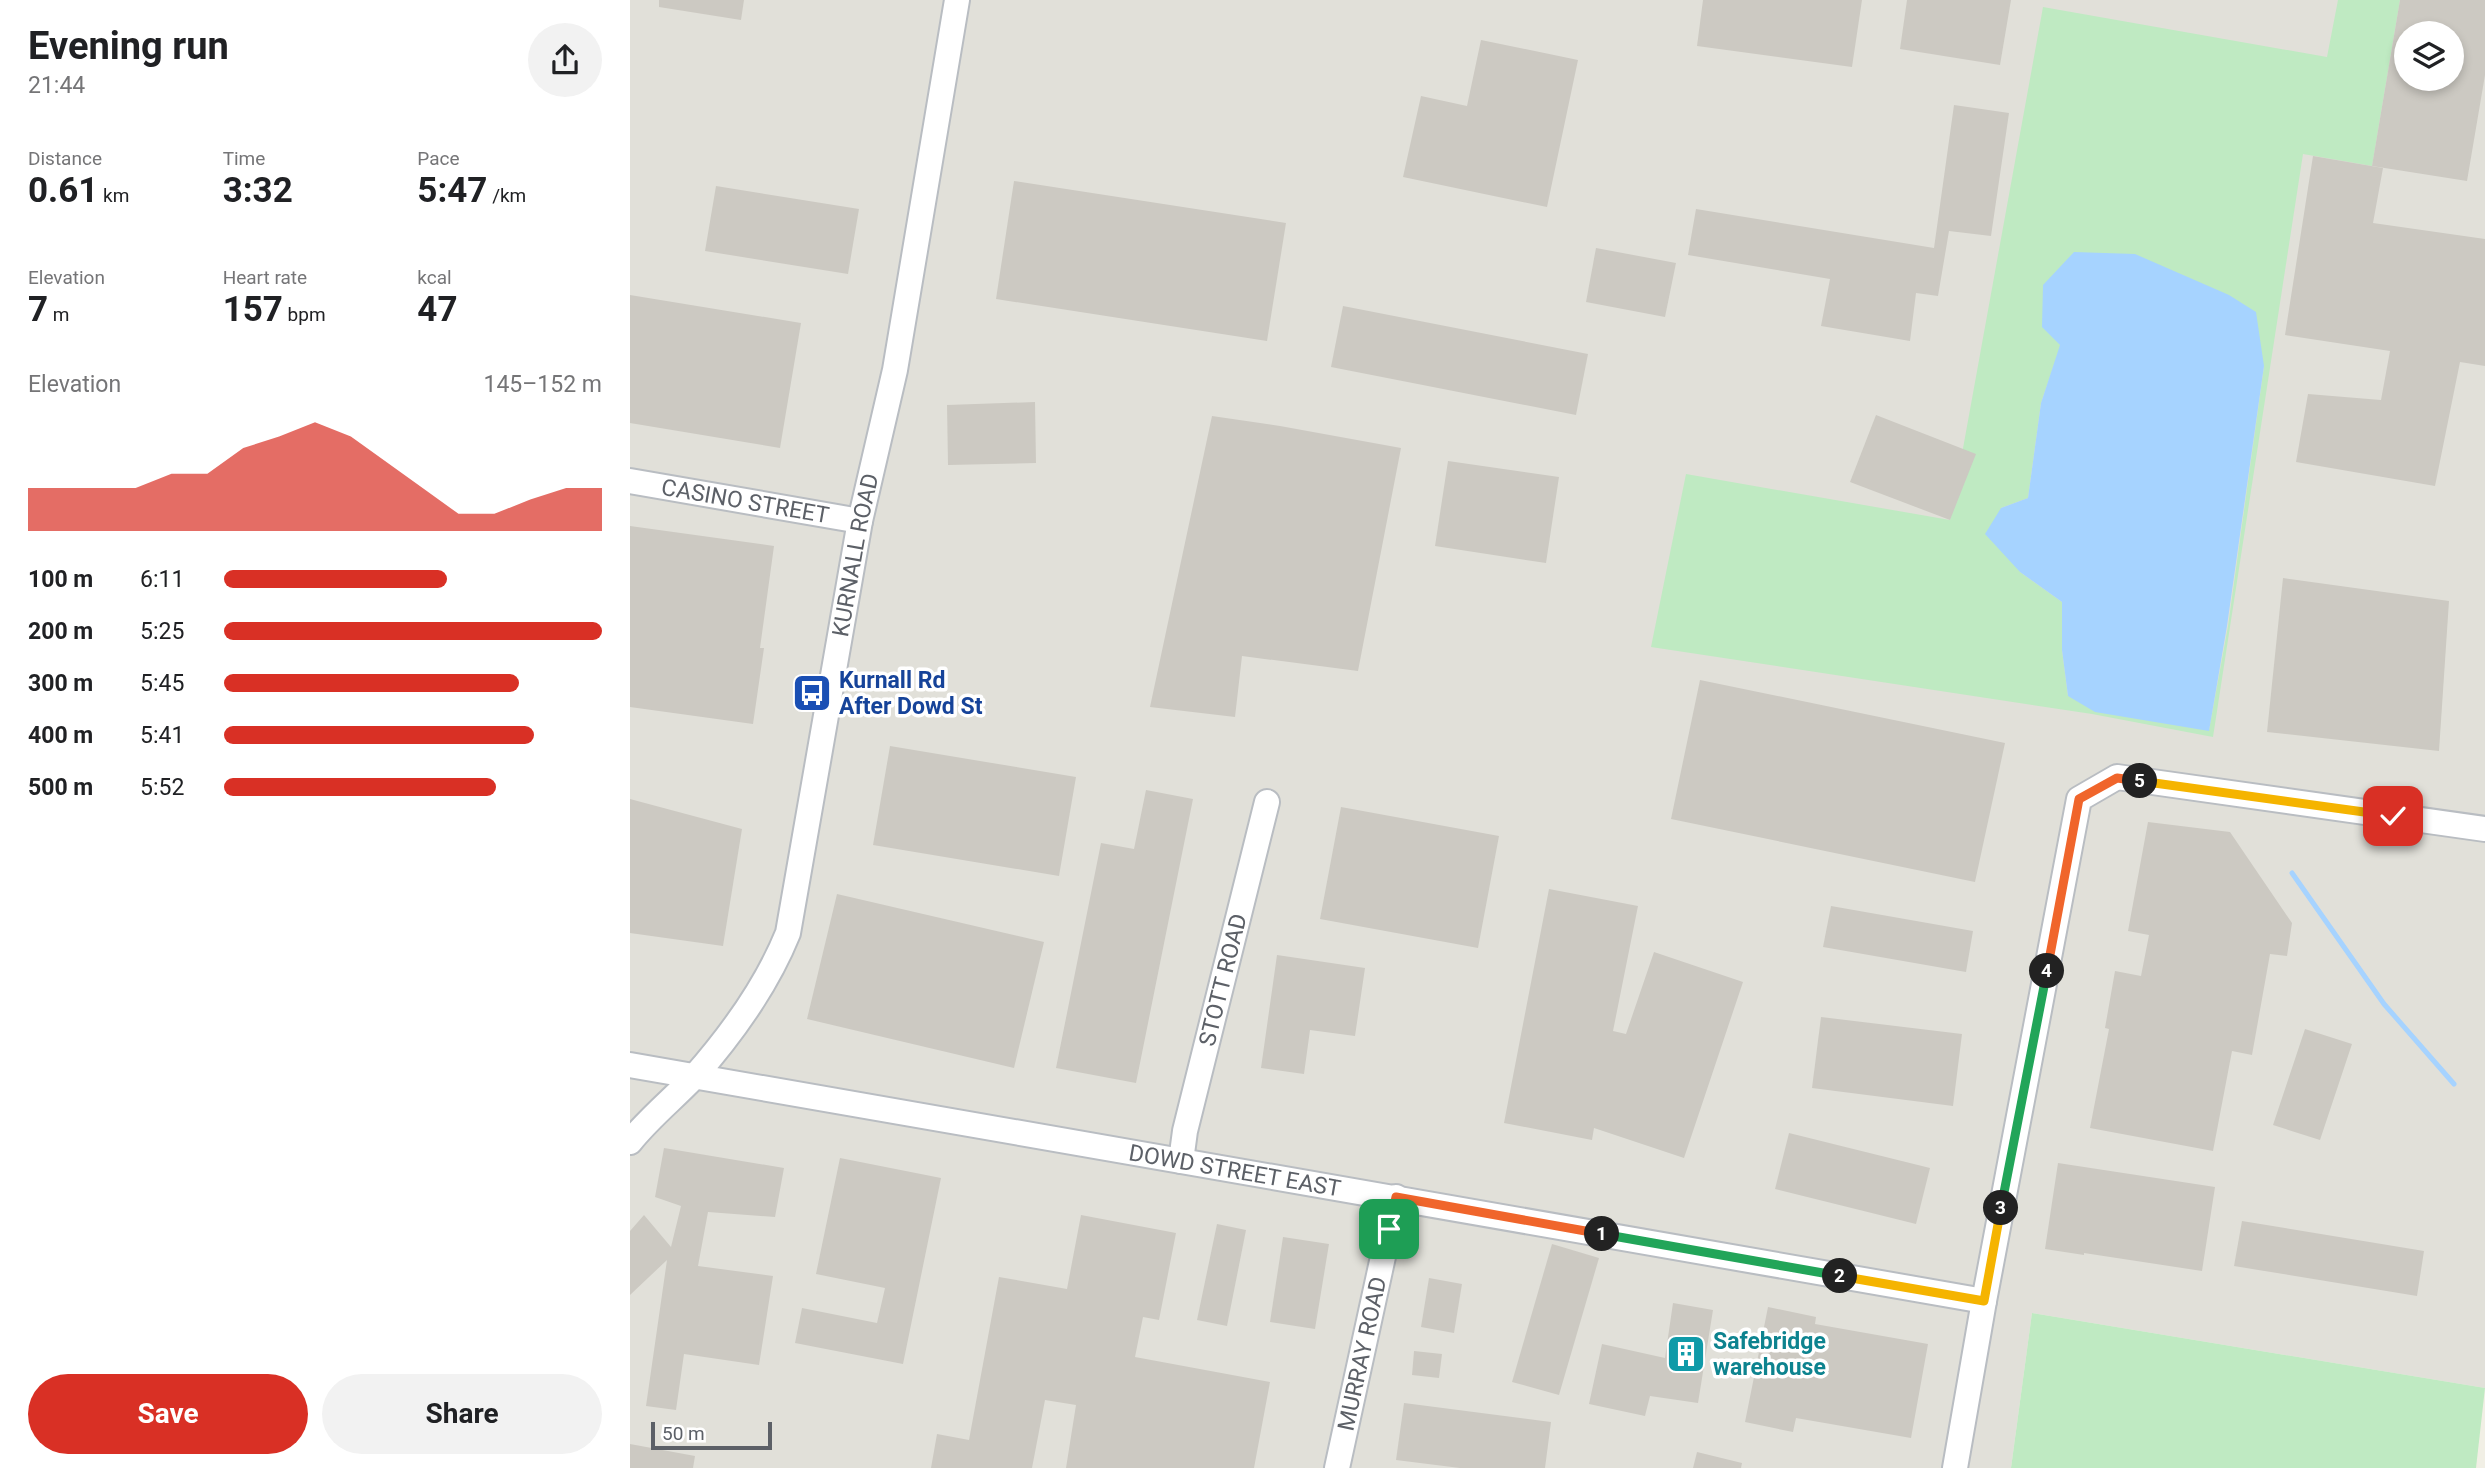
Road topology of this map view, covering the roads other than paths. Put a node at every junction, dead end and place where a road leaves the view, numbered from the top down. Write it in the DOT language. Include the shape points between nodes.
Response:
graph roads {
  1 [pos="957,0"];
  2 [pos="630,481"];
  3 [pos="860,521"];
  4 [pos="1266,802"];
  5 [pos="2485,830"];
  6 [pos="630,1065"];
  7 [pos="694,1076"];
  8 [pos="630,1142"];
  9 [pos="1181,1161"];
  10 [pos="1396,1197"];
  11 [pos="1984,1301"];
  12 [pos="1337,1468"];
  13 [pos="1955,1468"];
  1 -- 3 [label="street, KURNALL ROAD" via="895,370"];
  2 -- 3 [label="street, CASINO STREET"];
  3 -- 7 [label="street, KURNALL ROAD" via="788,933 737,1022"];
  4 -- 9 [label="street, STOTT ROAD"];
  5 -- 11 [label="street" via="2117,778 2079,799"];
  6 -- 7 [label="street, DOWD STREET EAST"];
  7 -- 8 [label="street, KURNALL ROAD"];
  7 -- 9 [label="street, DOWD STREET EAST"];
  9 -- 10 [label="street, DOWD STREET EAST"];
  10 -- 11 [label="street, DOWD STREET EAST"];
  10 -- 12 [label="street, MURRAY ROAD"];
  11 -- 13 [label="street"];
}
